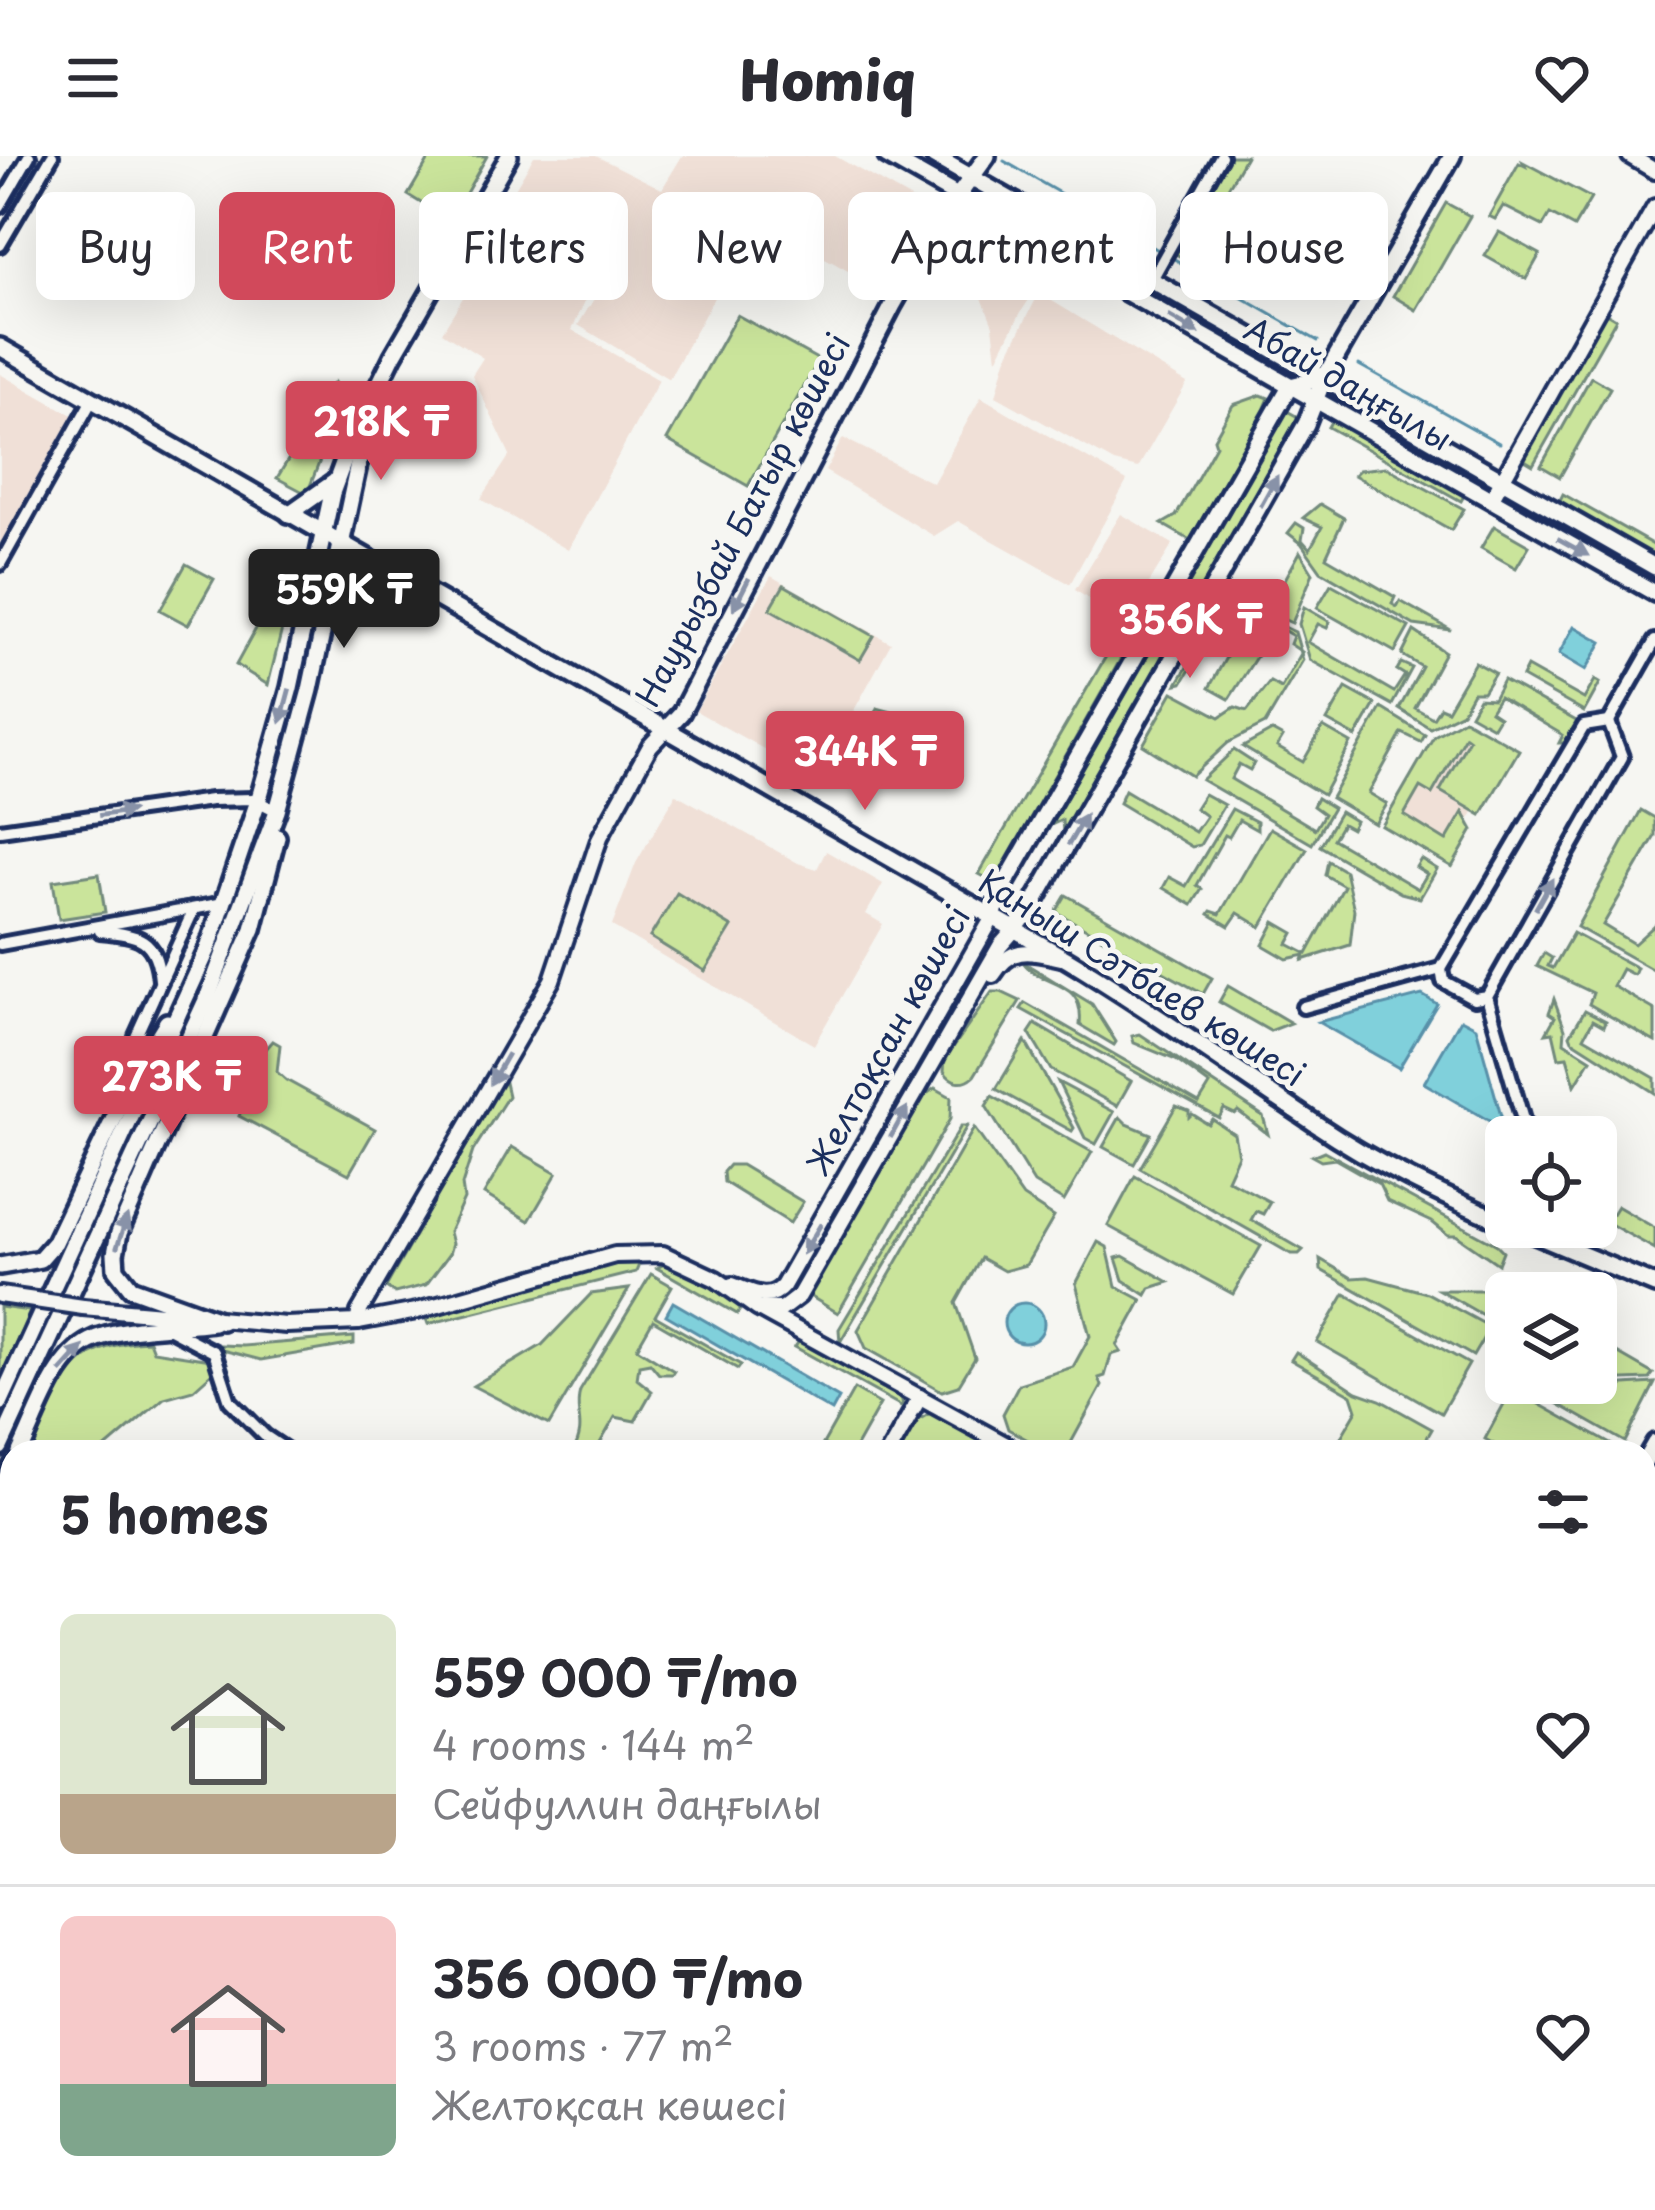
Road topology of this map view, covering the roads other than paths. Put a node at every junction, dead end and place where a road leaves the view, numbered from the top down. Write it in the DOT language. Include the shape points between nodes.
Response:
graph roads {
  1 [pos="29,156"];
  2 [pos="52,156"];
  3 [pos="509,156"];
  4 [pos="887,156"];
  5 [pos="934,156"];
  6 [pos="987,156"];
  7 [pos="1221,156"];
  8 [pos="1452,156"];
  9 [pos="1630,156"];
  10 [pos="1655,171"];
  11 [pos="973,178"];
  12 [pos="950,192"];
  13 [pos="963,192"];
  14 [pos="997,192"];
  15 [pos="0,206"];
  16 [pos="1655,207"];
  17 [pos="0,245"];
  18 [pos="1156,271"];
  19 [pos="1156,283"];
  20 [pos="895,300"];
  21 [pos="1139,300"];
  22 [pos="0,347"];
  23 [pos="1324,378"];
  24 [pos="1290,386"];
  25 [pos="92,400"];
  26 [pos="1318,402"];
  27 [pos="368,412"];
  28 [pos="336,481"];
  29 [pos="1502,481"];
  30 [pos="1491,500"];
  31 [pos="290,514"];
  32 [pos="322,532"];
  33 [pos="340,542"];
  34 [pos="0,564"];
  35 [pos="1655,567"];
  36 [pos="392,572"];
  37 [pos="1655,593"];
  38 [pos="328,601"];
  39 [pos="1655,641"];
  40 [pos="1609,722"];
  41 [pos="667,728"];
  42 [pos="290,768"];
  43 [pos="256,800"];
  44 [pos="278,811"];
  45 [pos="0,830"];
  46 [pos="224,903"];
  47 [pos="194,910"];
  48 [pos="993,916"];
  49 [pos="1015,929"];
  50 [pos="91,930"];
  51 [pos="0,944"];
  52 [pos="207,951"];
  53 [pos="1068,960"];
  54 [pos="1441,969"];
  55 [pos="160,981"];
  56 [pos="1487,996"];
  57 [pos="1303,1007"];
  58 [pos="941,1048"];
  59 [pos="919,1069"];
  60 [pos="135,1074"];
  61 [pos="1522,1116"];
  62 [pos="1485,1213"];
  63 [pos="1566,1248"];
  64 [pos="0,1266"];
  65 [pos="1655,1285"];
  66 [pos="0,1295"];
  67 [pos="799,1296"];
  68 [pos="756,1300"];
  69 [pos="222,1321"];
  70 [pos="358,1322"];
  71 [pos="170,1329"];
  72 [pos="817,1342"];
  73 [pos="920,1397"];
  74 [pos="0,1403"];
  75 [pos="3,1440"];
  76 [pos="26,1440"];
  77 [pos="271,1440"];
  78 [pos="896,1440"];
  79 [pos="997,1440"];
  1 -- 15 [label="street"];
  2 -- 17 [label="street"];
  3 -- 27 [label="main road"];
  4 -- 12 [label="main road, Абай даңғылы"];
  5 -- 11 [label="main road, Абай даңғылы"];
  6 -- 11 [label="main road"];
  7 -- 18 [label="street"];
  8 -- 23 [label="main road, Желтоқсан көшесі"];
  9 -- 10 [label="street"];
  11 -- 13 [label="main road"];
  11 -- 14 [label="main road, Абай даңғылы"];
  16 -- 29 [label="street"];
  19 -- 23 [label="main road, Абай даңғылы"];
  20 -- 41 [label="main road, Наурызбай Батыр көшесі, one-way"];
  21 -- 24 [label="main road, Абай даңғылы, one-way"];
  22 -- 25 [label="main road, Қаныш Сәтбаев көшесі"];
  23 -- 24 [label="main road"];
  23 -- 26 [label="main road, Желтоқсан көшесі"];
  23 -- 29 [label="main road, Абай даңғылы"];
  24 -- 26 [label="main road, Абай даңғылы"];
  24 -- 48 [label="main road, Желтоқсан көшесі"];
  25 -- 31 [label="main road, Қаныш Сәтбаев көшесі"];
  25 -- 34 [label="street"];
  26 -- 30 [label="main road, Абай даңғылы"];
  49 -- 26 [label="main road, Желтоқсан көшесі, one-way"];
  27 -- 28 [label="main road"];
  27 -- 33 [label="main road"];
  28 -- 31 [label="main road"];
  28 -- 32 [label="main road"];
  29 -- 30 [label="street"];
  29 -- 35 [label="main road, Абай даңғылы"];
  30 -- 37 [label="main road, Абай даңғылы, one-way"];
  31 -- 32 [label="main road, Қаныш Сәтбаев көшесі"];
  32 -- 33 [label="main road, Қаныш Сәтбаев көшесі"];
  32 -- 43 [label="main road, one-way" via="290,688"];
  33 -- 36 [label="main road, Қаныш Сәтбаев көшесі"];
  33 -- 38 [label="main road"];
  36 -- 38 [label="main road" via="354,575"];
  36 -- 41 [label="main road, Қаныш Сәтбаев көшесі"];
  38 -- 42 [label="main road"];
  39 -- 40 [label="street"];
  40 -- 54 [label="street" via="1584,726"];
  56 -- 40 [label="street, one-way" via="1622,757"];
  41 -- 48 [label="main road, Қаныш Сәтбаев көшесі"];
  41 -- 70 [label="street, Наурызбай Батыр көшесі, one-way" via="600,837 552,980"];
  42 -- 44 [label="main road"];
  69 -- 42 [label="main road, one-way" via="131,1288 115,1254 253,929"];
  43 -- 44 [label="street"];
  45 -- 43 [label="street, one-way"];
  43 -- 46 [label="main road"];
  44 -- 75 [label="main road" via="208,996"];
  46 -- 47 [label="street"];
  46 -- 52 [label="main road"];
  47 -- 50 [label="street"];
  47 -- 55 [label="street"];
  48 -- 49 [label="main road, Қаныш Сәтбаев көшесі"];
  48 -- 59 [label="street, Желтоқсан көшесі"];
  49 -- 53 [label="main road, Қаныш Сәтбаев көшесі"];
  49 -- 58 [label="street"];
  50 -- 51 [label="street"];
  50 -- 55 [label="street" via="148,944"];
  52 -- 60 [label="main road"];
  52 -- 74 [label="main road"];
  53 -- 58 [label="street" via="1023,950 1008,955"];
  53 -- 62 [label="main road, Қаныш Сәтбаев көшесі" via="1317,1126"];
  54 -- 56 [label="street" via="1443,980 1470,996"];
  54 -- 57 [label="street"];
  55 -- 60 [label="street" via="136,1036"];
  56 -- 61 [label="street"];
  58 -- 59 [label="street, Желтоқсан көшесі"];
  67 -- 59 [label="street, Желтоқсан көшесі, one-way"];
  59 -- 68 [label="street, Желтоқсан көшесі, one-way" via="783,1286"];
  60 -- 64 [label="main road" via="49,1251"];
  63 -- 65 [label="main road"];
  66 -- 69 [label="street, bridge"];
  67 -- 68 [label="street" via="782,1309"];
  67 -- 72 [label="street" via="798,1322"];
  68 -- 70 [label="street" via="674,1256 638,1252"];
  68 -- 72 [label="street"];
  69 -- 70 [label="street"];
  69 -- 71 [label="main road"];
  76 -- 71 [label="main road, one-way" via="81,1347"];
  71 -- 77 [label="street" via="214,1352 230,1401"];
  72 -- 73 [label="street"];
  73 -- 78 [label="street"];
  73 -- 79 [label="street"];
}
